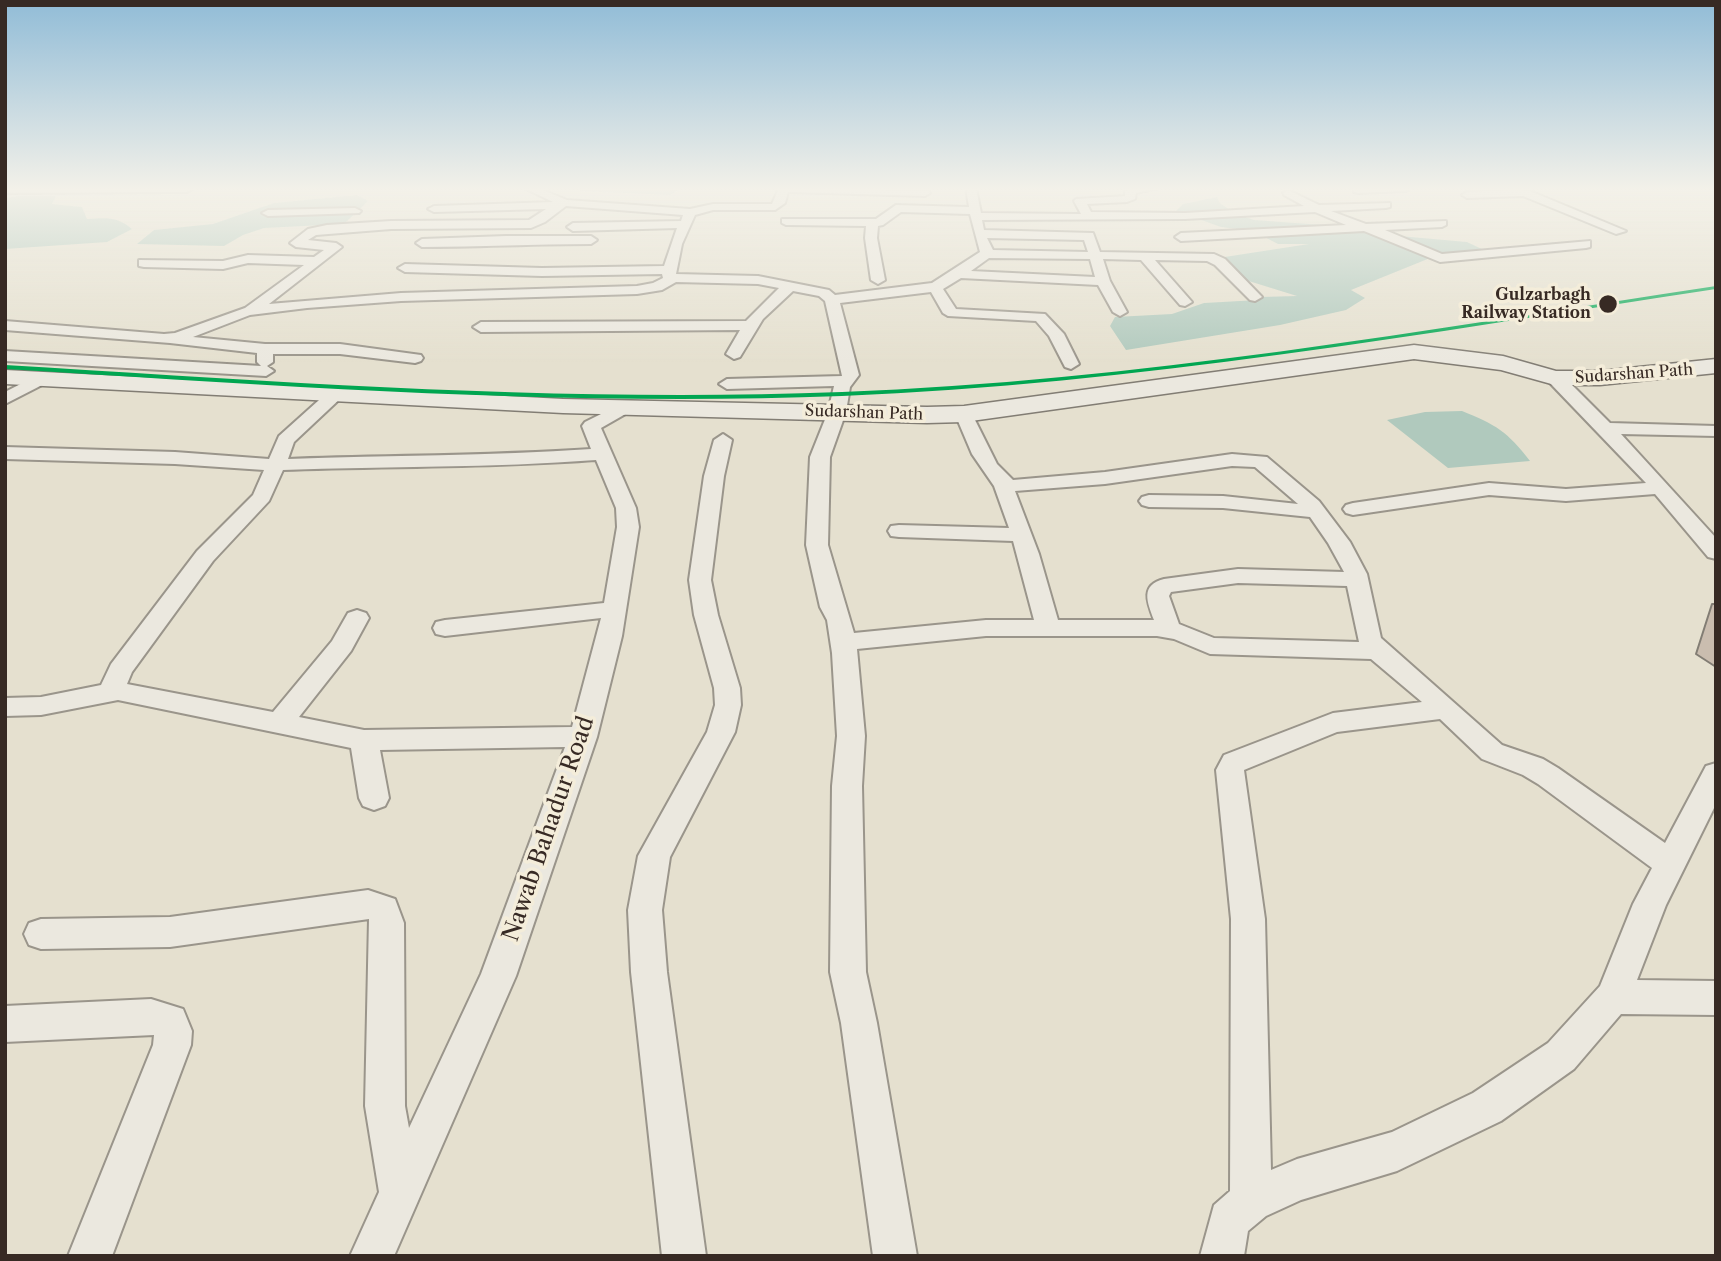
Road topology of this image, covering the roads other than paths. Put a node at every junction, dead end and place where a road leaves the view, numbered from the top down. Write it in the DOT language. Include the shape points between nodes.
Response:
graph roads {
  1 [pos="336,247"];
  2 [pos="509,247"];
  3 [pos="676,247"];
  4 [pos="872,247"];
  5 [pos="987,247"];
  6 [pos="1095,247"];
  7 [pos="1192,247"];
  8 [pos="1412,247"];
  9 [pos="1556,247"];
  10 [pos="986,254"];
  11 [pos="1097,257"];
  12 [pos="1203,257"];
  13 [pos="1146,258"];
  14 [pos="317,261"];
  15 [pos="144,263"];
  16 [pos="405,268"];
  17 [pos="488,270"];
  18 [pos="619,271"];
  19 [pos="671,274"];
  20 [pos="959,274"];
  21 [pos="878,279"];
  22 [pos="1103,281"];
  23 [pos="791,286"];
  24 [pos="935,287"];
  25 [pos="601,292"];
  26 [pos="1255,297"];
  27 [pos="832,300"];
  28 [pos="1185,302"];
  29 [pos="251,310"];
  30 [pos="1120,312"];
  31 [pos="5,325"];
  32 [pos="748,325"];
  33 [pos="481,327"];
  34 [pos="171,338"];
  35 [pos="265,349"];
  36 [pos="734,354"];
  37 [pos="5,356"];
  38 [pos="415,358"];
  39 [pos="1071,364"];
  40 [pos="1716,366"];
  41 [pos="5,377"];
  42 [pos="40,379"];
  43 [pos="1555,379"];
  44 [pos="849,381"];
  45 [pos="727,384"];
  46 [pos="334,396"];
  47 [pos="5,400"];
  48 [pos="563,406"];
  49 [pos="627,408"];
  50 [pos="837,412"];
  51 [pos="964,414"];
  52 [pos="1606,428"];
  53 [pos="1716,431"];
  54 [pos="597,440"];
  55 [pos="723,440"];
  56 [pos="5,453"];
  57 [pos="275,465"];
  58 [pos="1003,484"];
  59 [pos="1661,488"];
  60 [pos="1149,501"];
  61 [pos="1353,509"];
  62 [pos="1318,512"];
  63 [pos="899,531"];
  64 [pos="1021,535"];
  65 [pos="1716,552"];
  66 [pos="1356,579"];
  67 [pos="615,609"];
  68 [pos="357,618"];
  69 [pos="445,628"];
  70 [pos="1048,629"];
  71 [pos="1170,629"];
  72 [pos="844,642"];
  73 [pos="1377,651"];
  74 [pos="118,691"];
  75 [pos="5,707"];
  76 [pos="1445,709"];
  77 [pos="279,724"];
  78 [pos="583,737"];
  79 [pos="364,740"];
  80 [pos="1716,774"];
  81 [pos="374,799"];
  82 [pos="1670,863"];
  83 [pos="41,934"];
  84 [pos="1613,997"];
  85 [pos="1716,998"];
  86 [pos="5,1024"];
  87 [pos="400,1193"];
  88 [pos="1251,1201"];
  89 [pos="90,1256"];
  90 [pos="372,1256"];
  91 [pos="684,1256"];
  92 [pos="895,1256"];
  93 [pos="1222,1256"];
  1 -- 14 [label="street"];
  2 -- 17 [label="street"];
  3 -- 19 [label="street"];
  4 -- 21 [label="street"];
  5 -- 10 [label="street"];
  6 -- 11 [label="street"];
  7 -- 12 [label="street"];
  8 -- 9 [label="street" via="1440,258"];
  10 -- 11 [label="street"];
  10 -- 20 [label="street"];
  11 -- 13 [label="street"];
  11 -- 22 [label="street"];
  12 -- 13 [label="street"];
  12 -- 26 [label="street" via="1220,262"];
  13 -- 28 [label="street"];
  14 -- 15 [label="street"];
  14 -- 29 [label="street"];
  16 -- 17 [label="street"];
  17 -- 18 [label="street"];
  18 -- 19 [label="street"];
  18 -- 25 [label="street"];
  19 -- 23 [label="street" via="758,279"];
  19 -- 25 [label="street" via="649,289"];
  20 -- 22 [label="street"];
  20 -- 24 [label="street"];
  22 -- 30 [label="street"];
  23 -- 27 [label="street" via="824,293"];
  23 -- 32 [label="street"];
  24 -- 27 [label="street"];
  24 -- 39 [label="street" via="953,313 1040,317 1056,334"];
  25 -- 29 [label="street" via="369,297"];
  27 -- 44 [label="street"];
  29 -- 34 [label="street"];
  31 -- 34 [label="street"];
  32 -- 33 [label="street"];
  32 -- 36 [label="street"];
  34 -- 35 [label="street"];
  35 -- 37 [label="street" via="260,371"];
  35 -- 38 [label="street" via="331,348"];
  40 -- 43 [label="main road, Sudarshan Path"];
  41 -- 42 [label="main road, Sudarshan Path"];
  42 -- 46 [label="main road, Sudarshan Path"];
  42 -- 47 [label="street"];
  43 -- 51 [label="main road, Sudarshan Path" via="1503,363 1414,352"];
  43 -- 52 [label="street"];
  44 -- 45 [label="street"];
  44 -- 50 [label="street" via="842,387"];
  46 -- 48 [label="main road, Sudarshan Path"];
  46 -- 57 [label="street" via="292,432"];
  48 -- 49 [label="main road, Sudarshan Path"];
  48 -- 54 [label="street"];
  49 -- 50 [label="main road, Sudarshan Path"];
  49 -- 54 [label="street"];
  50 -- 51 [label="main road, Sudarshan Path"];
  50 -- 72 [label="street" via="820,457 817,545"];
  51 -- 58 [label="street" via="973,438"];
  52 -- 53 [label="street"];
  52 -- 59 [label="street"];
  54 -- 57 [label="street" via="517,460"];
  54 -- 67 [label="street, Nawab Bahadur Road" via="626,509 628,527"];
  55 -- 91 [label="street" via="700,580 728,705 722,733 654,856 645,910"];
  56 -- 57 [label="street"];
  57 -- 74 [label="street" via="262,496 205,556 120,670 114,684"];
  58 -- 62 [label="street" via="1080,480 1251,459 1269,466"];
  58 -- 64 [label="street"];
  59 -- 61 [label="street" via="1566,495 1489,489"];
  59 -- 65 [label="street"];
  60 -- 62 [label="street" via="1223,502"];
  62 -- 66 [label="street"];
  63 -- 64 [label="street"];
  64 -- 70 [label="street"];
  66 -- 71 [label="street" via="1238,576 1164,586 1157,596"];
  66 -- 73 [label="street" via="1369,639"];
  67 -- 69 [label="street"];
  67 -- 78 [label="street, Nawab Bahadur Road"];
  68 -- 77 [label="street" via="342,645"];
  70 -- 71 [label="street"];
  70 -- 72 [label="street" via="964,629"];
  71 -- 73 [label="street" via="1210,646"];
  72 -- 92 [label="street" via="851,736 848,972"];
  73 -- 76 [label="street"];
  74 -- 75 [label="street" via="41,706"];
  74 -- 77 [label="street"];
  76 -- 82 [label="street" via="1492,752 1548,776"];
  76 -- 88 [label="street" via="1333,723 1244,758 1230,770 1248,919"];
  77 -- 79 [label="street"];
  78 -- 79 [label="street"];
  78 -- 87 [label="street, Nawab Bahadur Road" via="498,976"];
  79 -- 81 [label="street"];
  80 -- 82 [label="street"];
  82 -- 84 [label="street"];
  83 -- 87 [label="street" via="170,932 368,904 383,909 387,923 385,1106"];
  84 -- 85 [label="street"];
  84 -- 88 [label="street" via="1561,1056 1487,1107 1397,1151 1297,1180"];
  86 -- 89 [label="street" via="152,1017 170,1022 172,1045"];
  87 -- 90 [label="street, Nawab Bahadur Road"];
  88 -- 93 [label="street" via="1229,1220"];
}
